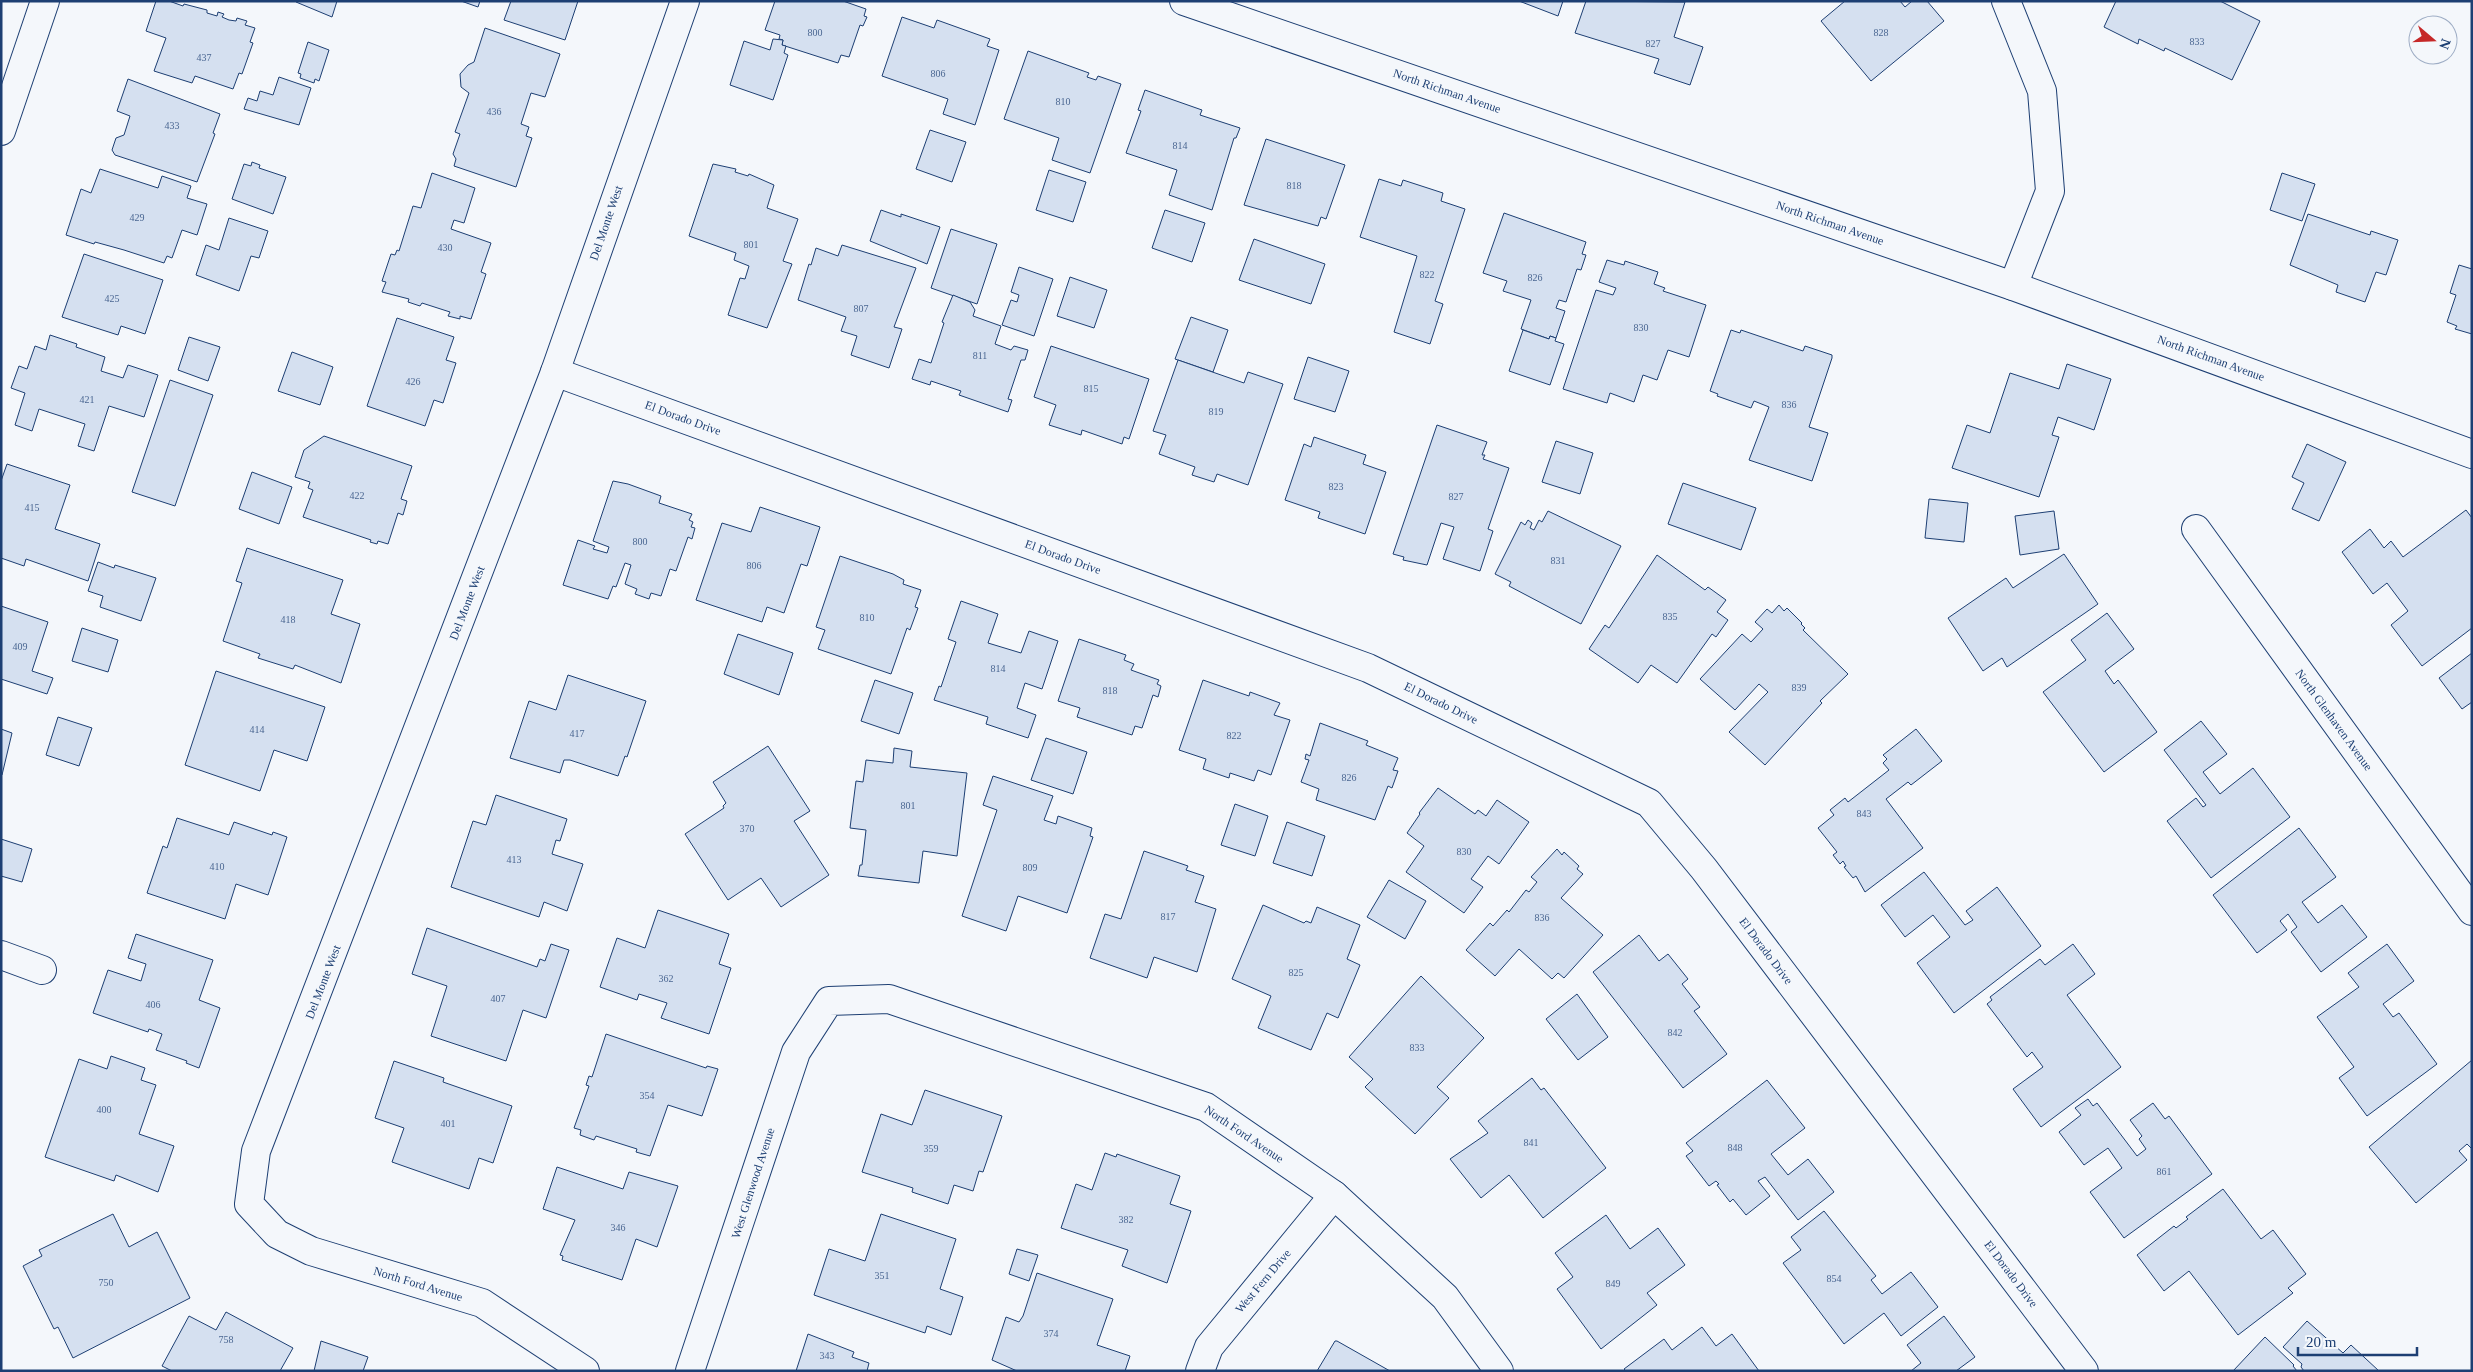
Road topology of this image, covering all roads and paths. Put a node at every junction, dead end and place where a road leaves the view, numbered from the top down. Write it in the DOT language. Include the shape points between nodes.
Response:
graph roads {
  1 [pos="45,1"];
  2 [pos="685,1"];
  3 [pos="1184,1"];
  4 [pos="2006,1"];
  5 [pos="1,131"];
  6 [pos="2013,286"];
  7 [pos="555,372"];
  8 [pos="2472,454"];
  9 [pos="2196,529"];
  10 [pos="2472,912"];
  11 [pos="1,955"];
  12 [pos="42,970"];
  13 [pos="829,1001"];
  14 [pos="1334,1195"];
  15 [pos="249,1204"];
  16 [pos="585,1371"];
  17 [pos="690,1371"];
  18 [pos="1200,1371"];
  19 [pos="1499,1371"];
  20 [pos="2084,1371"];
  1 -- 5 [label="street"];
  2 -- 7 [label="street, Del Monte West"];
  3 -- 6 [label="street, North Richman Avenue"];
  4 -- 6 [label="street" via="2042,91 2050,191"];
  6 -- 8 [label="street, North Richman Avenue"];
  7 -- 15 [label="street, Del Monte West" via="256,1151"];
  7 -- 20 [label="street, El Dorado Drive" via="1368,668 1649,803 1704,869"];
  9 -- 10 [label="street, North Glenhaven Avenue"];
  11 -- 12 [label="street"];
  13 -- 14 [label="street, North Ford Avenue" via="889,999 1206,1107"];
  13 -- 17 [label="street, West Glenwood Avenue" via="796,1052"];
  14 -- 18 [label="street, West Fern Drive" via="1209,1347"];
  14 -- 19 [label="street, North Ford Avenue" via="1445,1297"];
  15 -- 16 [label="street, North Ford Avenue" via="277,1234 312,1251 482,1303"];
}
